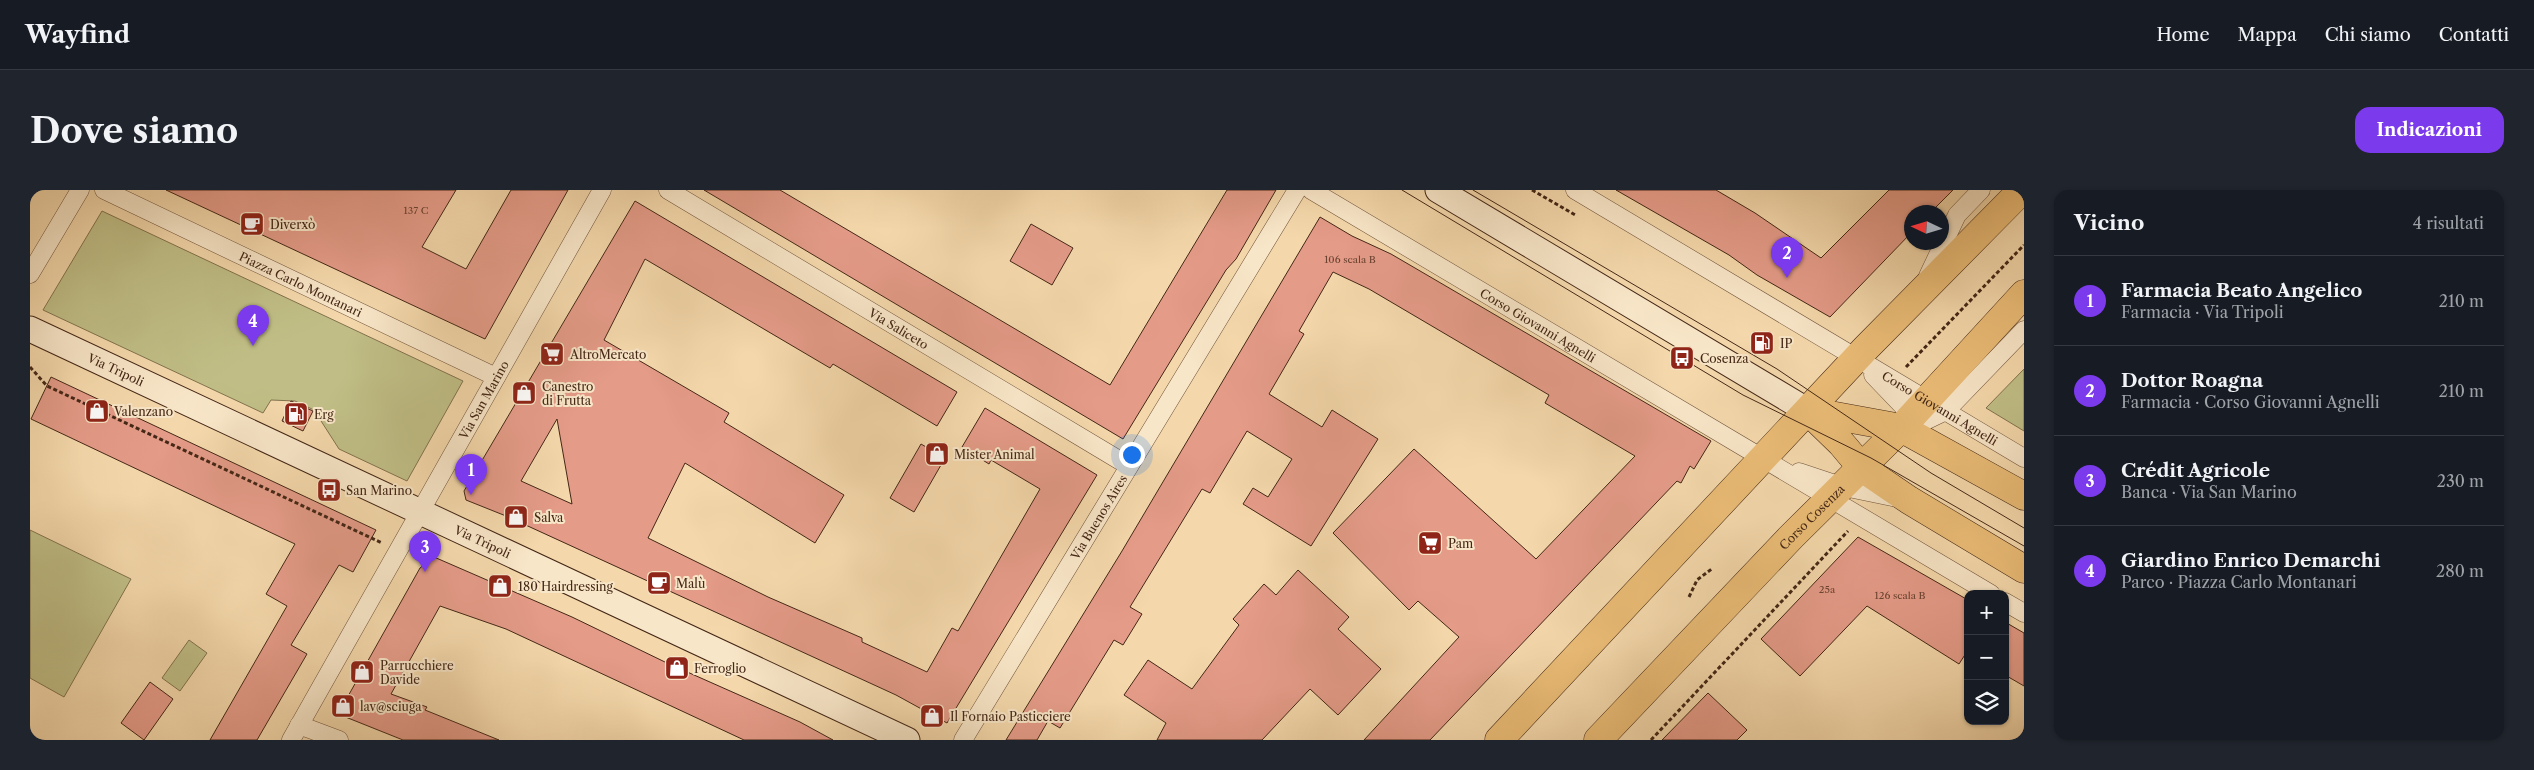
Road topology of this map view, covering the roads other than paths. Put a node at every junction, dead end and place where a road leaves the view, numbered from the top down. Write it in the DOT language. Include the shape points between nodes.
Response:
graph roads {
  1 [pos="80,190"];
  2 [pos="104,190"];
  3 [pos="602,190"];
  4 [pos="668,190"];
  5 [pos="1297,190"];
  6 [pos="1311,190"];
  7 [pos="1438,190"];
  8 [pos="1575,190"];
  9 [pos="1981,190"];
  10 [pos="2022,190"];
  11 [pos="30,274"];
  12 [pos="1920,293"];
  13 [pos="2024,294"];
  14 [pos="30,329"];
  15 [pos="2024,330"];
  16 [pos="1856,358"];
  17 [pos="496,377"];
  18 [pos="1808,410"];
  19 [pos="1920,416"];
  20 [pos="2024,458"];
  21 [pos="1763,460"];
  22 [pos="1129,466"];
  23 [pos="1846,485"];
  24 [pos="2024,496"];
  25 [pos="420,511"];
  26 [pos="2024,569"];
  27 [pos="1987,590"];
  28 [pos="2009,604"];
  29 [pos="2024,613"];
  30 [pos="295,732"];
  31 [pos="339,740"];
  32 [pos="907,740"];
  33 [pos="963,740"];
  34 [pos="1499,740"];
  35 [pos="1598,740"];
  1 -- 11 [label="street"];
  2 -- 17 [label="street, Piazza Carlo Montanari"];
  3 -- 17 [label="street, Via San Marino"];
  4 -- 22 [label="street, Via Saliceto"];
  5 -- 22 [label="street, Via Buenos Aires"];
  6 -- 21 [label="street, Corso Giovanni Agnelli"];
  7 -- 18 [label="street, Corso Giovanni Agnelli"];
  8 -- 16 [label="street, Corso Giovanni Agnelli"];
  9 -- 12 [label="street" via="1957,215"];
  10 -- 12 [label="main road"];
  12 -- 16 [label="main road"];
  13 -- 19 [label="main road, Corso Cosenza"];
  14 -- 25 [label="street, Via Tripoli"];
  15 -- 19 [label="street, Corso Cosenza"];
  16 -- 18 [label="main road"];
  16 -- 19 [label="street, Corso Giovanni Agnelli"];
  17 -- 25 [label="street, Via San Marino"];
  18 -- 19 [label="main road, Corso Giovanni Agnelli"];
  18 -- 21 [label="main road"];
  18 -- 23 [label="main road, Corso Giovanni Agnelli" via="1841,443"];
  19 -- 20 [label="street, Corso Giovanni Agnelli"];
  19 -- 23 [label="main road, Corso Cosenza"];
  19 -- 24 [label="main road, Corso Giovanni Agnelli" via="1948,451"];
  21 -- 23 [label="street, Corso Giovanni Agnelli"];
  21 -- 34 [label="main road"];
  22 -- 33 [label="street, Via Buenos Aires"];
  23 -- 26 [label="main road, Corso Giovanni Agnelli" via="1909,500"];
  23 -- 27 [label="street, Corso Giovanni Agnelli"];
  23 -- 35 [label="main road, Corso Cosenza" via="1791,537"];
  25 -- 30 [label="street, Via San Marino"];
  25 -- 32 [label="street, Via Tripoli"];
  28 -- 29 [label="street"];
  30 -- 31 [label="street"];
}
